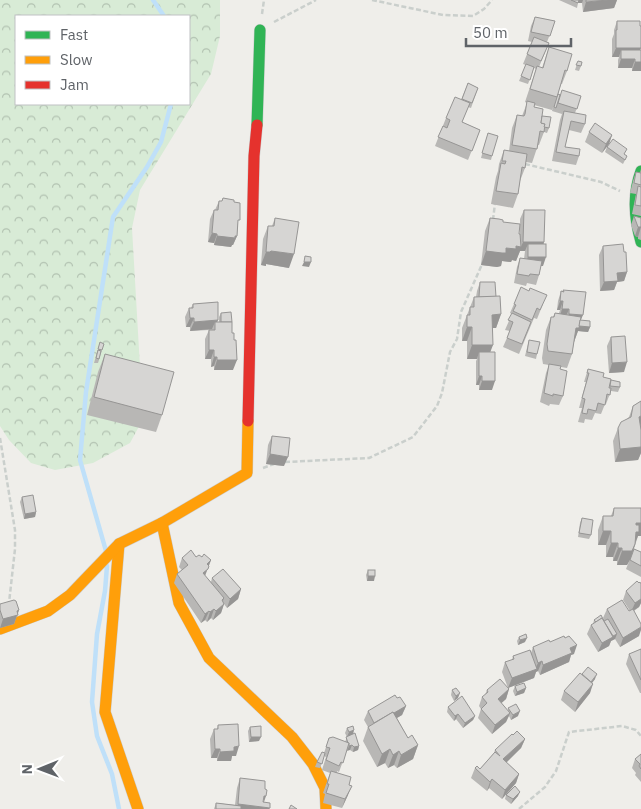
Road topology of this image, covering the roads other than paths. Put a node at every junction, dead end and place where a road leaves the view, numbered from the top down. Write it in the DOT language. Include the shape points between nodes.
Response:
graph roads {
  1 [pos="260,30"];
  2 [pos="641,171"];
  3 [pos="641,242"];
  4 [pos="162,523"];
  5 [pos="119,544"];
  6 [pos="3,628"];
  7 [pos="138,809"];
  8 [pos="326,809"];
  1 -- 4 [label="street" via="247,473"];
  2 -- 3 [label="street" via="634,198"];
  4 -- 5 [label="street"];
  4 -- 8 [label="street" via="179,602 200,643 210,658 292,736 325,788"];
  5 -- 6 [label="street" via="70,595 48,611"];
  5 -- 7 [label="street" via="105,712"];
}
